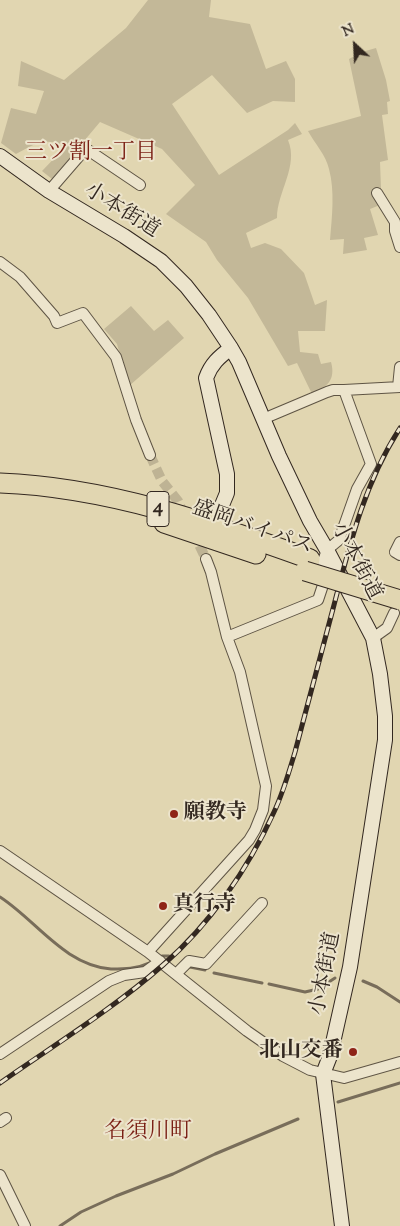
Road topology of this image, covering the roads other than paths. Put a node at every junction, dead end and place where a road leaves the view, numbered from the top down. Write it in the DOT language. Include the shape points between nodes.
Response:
graph roads {
  1 [pos="0,156"];
  2 [pos="140,185"];
  3 [pos="49,191"];
  4 [pos="378,193"];
  5 [pos="400,247"];
  6 [pos="0,262"];
  7 [pos="231,348"];
  8 [pos="400,367"];
  9 [pos="399,387"];
  10 [pos="344,390"];
  11 [pos="264,419"];
  12 [pos="150,455"];
  13 [pos="0,483"];
  14 [pos="0,493"];
  15 [pos="211,531"];
  16 [pos="400,542"];
  17 [pos="327,550"];
  18 [pos="400,555"];
  19 [pos="206,559"];
  20 [pos="307,565"];
  21 [pos="400,586"];
  22 [pos="397,606"];
  23 [pos="227,636"];
  24 [pos="373,638"];
  25 [pos="0,851"];
  26 [pos="262,903"];
  27 [pos="148,952"];
  28 [pos="160,962"];
  29 [pos="176,974"];
  30 [pos="0,1054"];
  31 [pos="400,1062"];
  32 [pos="323,1074"];
  33 [pos="0,1176"];
  34 [pos="25,1226"];
  35 [pos="342,1226"];
  1 -- 3 [label="street, 小本街道"];
  2 -- 3 [label="street" via="88,150"];
  3 -- 7 [label="street, 小本街道" via="161,261 192,293"];
  4 -- 5 [label="street" via="395,222"];
  6 -- 12 [label="street" via="20,277 57,323 83,313 100,334 116,357"];
  7 -- 11 [label="street, 小本街道"];
  7 -- 15 [label="street" via="210,367 206,378 227,474 227,493"];
  8 -- 9 [label="street"];
  9 -- 10 [label="street"];
  10 -- 11 [label="street" via="327,392"];
  10 -- 17 [label="street" via="371,464 358,488 339,540"];
  11 -- 17 [label="street, 小本街道" via="310,521"];
  13 -- 15 [label="highway, 盛岡バイパス / 4" via="104,496"];
  14 -- 15 [label="highway, 盛岡バイパス / 4" via="100,506"];
  15 -- 20 [label="highway, 盛岡バイパス / 4"];
  16 -- 18 [label="street" via="395,552"];
  17 -- 23 [label="street" via="323,561 324,582 318,600"];
  17 -- 24 [label="street, 小本街道"];
  19 -- 23 [label="street"];
  20 -- 21 [label="highway, 盛岡バイパス / 4"];
  20 -- 22 [label="highway, 盛岡バイパス / 4, bridge"];
  22 -- 24 [label="street" via="387,628"];
  23 -- 27 [label="street" via="246,695 266,786 264,810 249,840"];
  24 -- 32 [label="street, 小本街道" via="382,683 385,740 350,967"];
  25 -- 27 [label="street"];
  26 -- 29 [label="street" via="206,964 189,961"];
  27 -- 28 [label="street"];
  28 -- 29 [label="street"];
  28 -- 30 [label="street" via="145,972 110,981"];
  29 -- 32 [label="street" via="283,1056"];
  31 -- 32 [label="street" via="344,1078"];
  32 -- 35 [label="street, 小本街道"];
  33 -- 34 [label="street"];
}
